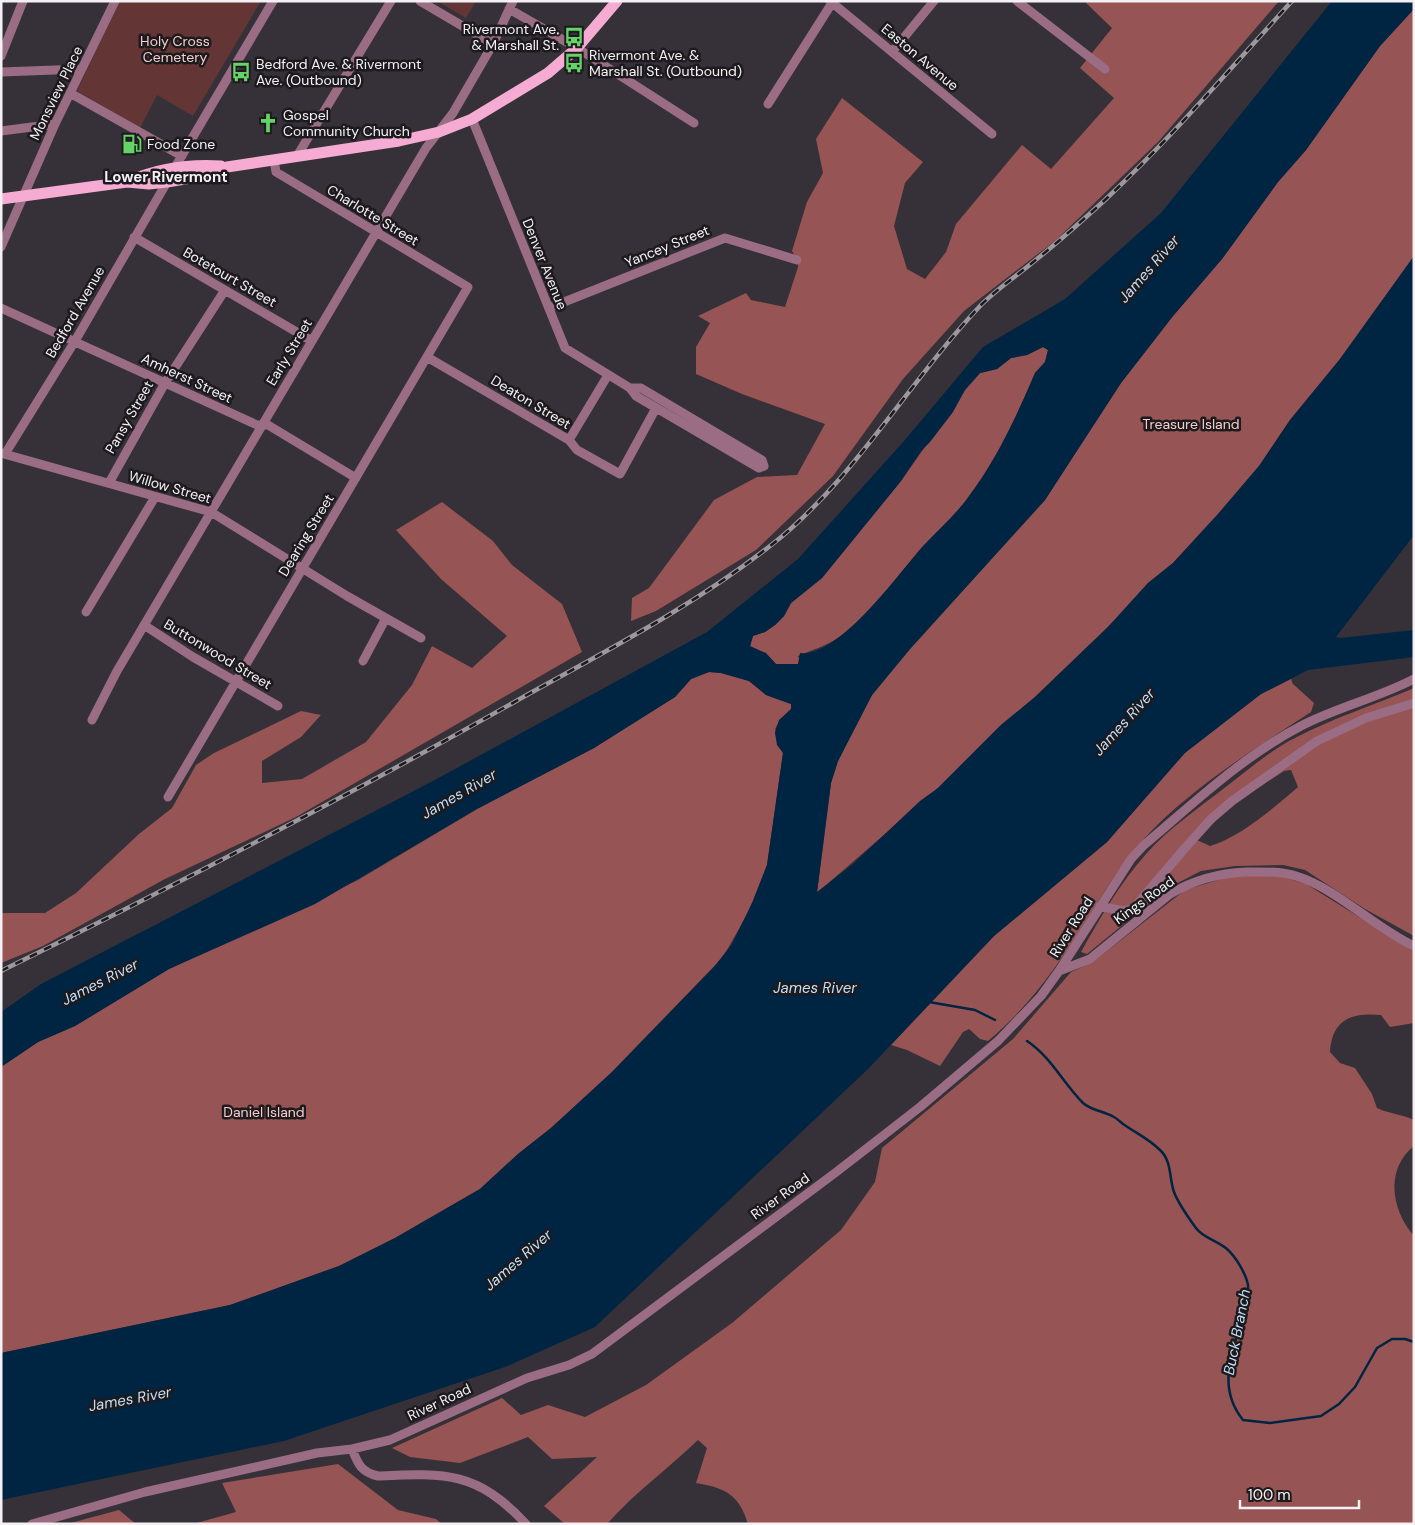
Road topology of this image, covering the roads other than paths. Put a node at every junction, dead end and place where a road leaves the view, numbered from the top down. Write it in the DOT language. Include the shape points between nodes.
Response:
graph roads {
  1 [pos="22,1"];
  2 [pos="115,1"];
  3 [pos="272,1"];
  4 [pos="391,1"];
  5 [pos="420,1"];
  6 [pos="617,1"];
  7 [pos="934,1"];
  8 [pos="1017,1"];
  9 [pos="831,2"];
  10 [pos="511,5"];
  11 [pos="493,44"];
  12 [pos="577,48"];
  13 [pos="892,52"];
  14 [pos="1,56"];
  15 [pos="82,69"];
  16 [pos="1105,69"];
  17 [pos="1,72"];
  18 [pos="70,93"];
  19 [pos="768,104"];
  20 [pos="472,120"];
  21 [pos="694,123"];
  22 [pos="55,124"];
  23 [pos="1,131"];
  24 [pos="439,132"];
  25 [pos="992,134"];
  26 [pos="182,156"];
  27 [pos="297,156"];
  28 [pos="274,160"];
  29 [pos="222,166"];
  30 [pos="174,169"];
  31 [pos="127,182"];
  32 [pos="166,182"];
  33 [pos="23,196"];
  34 [pos="1,199"];
  35 [pos="376,232"];
  36 [pos="134,237"];
  37 [pos="1,247"];
  38 [pos="797,260"];
  39 [pos="468,287"];
  40 [pos="225,290"];
  41 [pos="1,308"];
  42 [pos="549,308"];
  43 [pos="75,341"];
  44 [pos="312,341"];
  45 [pos="427,357"];
  46 [pos="608,374"];
  47 [pos="165,383"];
  48 [pos="630,388"];
  49 [pos="656,408"];
  50 [pos="262,425"];
  51 [pos="569,440"];
  52 [pos="3,454"];
  53 [pos="356,478"];
  54 [pos="109,483"];
  55 [pos="155,497"];
  56 [pos="211,512"];
  57 [pos="302,568"];
  58 [pos="86,612"];
  59 [pos="386,618"];
  60 [pos="144,625"];
  61 [pos="421,638"];
  62 [pos="363,661"];
  63 [pos="1414,679"];
  64 [pos="235,682"];
  65 [pos="1414,702"];
  66 [pos="278,706"];
  67 [pos="92,720"];
  68 [pos="168,797"];
  69 [pos="1100,906"];
  70 [pos="1414,946"];
  71 [pos="1059,971"];
  72 [pos="352,1449"];
  73 [pos="32,1524"];
  74 [pos="526,1524"];
  1 -- 14 [label="street"];
  2 -- 15 [label="street, Monsview Place"];
  3 -- 26 [label="street"];
  4 -- 27 [label="street"];
  5 -- 11 [label="street"];
  6 -- 12 [label="main road"];
  7 -- 13 [label="street"];
  8 -- 16 [label="street"];
  9 -- 13 [label="street, Easton Avenue"];
  9 -- 19 [label="street"];
  10 -- 11 [label="street, Early Street"];
  10 -- 12 [label="street"];
  11 -- 24 [label="street, Early Street"];
  12 -- 20 [label="main road" via="548,74"];
  12 -- 21 [label="street"];
  13 -- 25 [label="street, Easton Avenue"];
  15 -- 17 [label="street"];
  15 -- 18 [label="street, Monsview Place"];
  18 -- 22 [label="street, Monsview Place"];
  18 -- 26 [label="street"];
  20 -- 24 [label="main road"];
  20 -- 42 [label="street, Denver Avenue"];
  22 -- 23 [label="street"];
  22 -- 33 [label="street, Monsview Place"];
  24 -- 27 [label="main road"];
  24 -- 35 [label="street, Early Street"];
  26 -- 30 [label="street"];
  27 -- 28 [label="main road"];
  28 -- 29 [label="main road"];
  28 -- 35 [label="street, Charlotte Street" via="276,172"];
  29 -- 30 [label="main road"];
  29 -- 32 [label="main road" via="198,177"];
  30 -- 31 [label="main road" via="147,173"];
  31 -- 32 [label="main road"];
  31 -- 33 [label="main road"];
  32 -- 36 [label="street, Bedford Avenue"];
  33 -- 34 [label="main road"];
  33 -- 37 [label="street, Monsview Place"];
  35 -- 39 [label="street, Charlotte Street"];
  35 -- 44 [label="street, Early Street"];
  36 -- 40 [label="street, Botetourt Street"];
  36 -- 43 [label="street, Bedford Avenue"];
  38 -- 42 [label="street, Yancey Street" via="724,238"];
  39 -- 45 [label="street, Dearing Street"];
  40 -- 44 [label="street, Botetourt Street"];
  40 -- 47 [label="street, Pansy Street"];
  41 -- 43 [label="street, Amherst Street"];
  42 -- 46 [label="street, Denver Avenue" via="565,348"];
  43 -- 47 [label="street, Amherst Street"];
  43 -- 52 [label="street, Bedford Avenue"];
  44 -- 50 [label="street, Early Street"];
  45 -- 51 [label="street, Deaton Street"];
  45 -- 53 [label="street, Dearing Street"];
  46 -- 48 [label="street, Denver Avenue"];
  46 -- 51 [label="street"];
  47 -- 50 [label="street, Amherst Street"];
  47 -- 54 [label="street, Pansy Street"];
  48 -- 49 [label="street, Denver Avenue" via="636,396"];
  48 -- 49 [label="street, Denver Avenue" via="640,388 762,460 764,466 759,468"];
  49 -- 51 [label="street, Deaton Street" via="620,474 577,450"];
  50 -- 53 [label="street, Amherst Street" via="268,425"];
  50 -- 56 [label="street, Early Street"];
  52 -- 54 [label="street, Willow Street"];
  53 -- 57 [label="street, Dearing Street"];
  54 -- 55 [label="street, Willow Street"];
  55 -- 56 [label="street, Willow Street"];
  55 -- 58 [label="street"];
  56 -- 57 [label="street, Willow Street"];
  56 -- 60 [label="street, Early Street"];
  57 -- 59 [label="street, Willow Street"];
  57 -- 64 [label="street, Dearing Street"];
  59 -- 61 [label="street, Willow Street"];
  59 -- 62 [label="street"];
  60 -- 64 [label="street, Buttonwood Street"];
  60 -- 67 [label="street, Early Street"];
  63 -- 69 [label="street, River Road" via="1303,724 1256,754 1144,846 1120,874"];
  64 -- 66 [label="street, Buttonwood Street"];
  64 -- 68 [label="street, Dearing Street"];
  65 -- 69 [label="street" via="1366,718 1317,741 1232,801 1211,819 1134,908 1123,912"];
  69 -- 71 [label="street, River Road"];
  70 -- 71 [label="street, Kings Road" via="1307,880 1284,873 1243,872 1209,877 1183,887 1090,959"];
  71 -- 72 [label="street, River Road" via="1021,1019 955,1079 592,1354 527,1378 390,1440"];
  72 -- 73 [label="street, River Road" via="317,1452 144,1492"];
  72 -- 74 [label="street" via="358,1465 378,1476 442,1475 476,1484 497,1497"];
}
